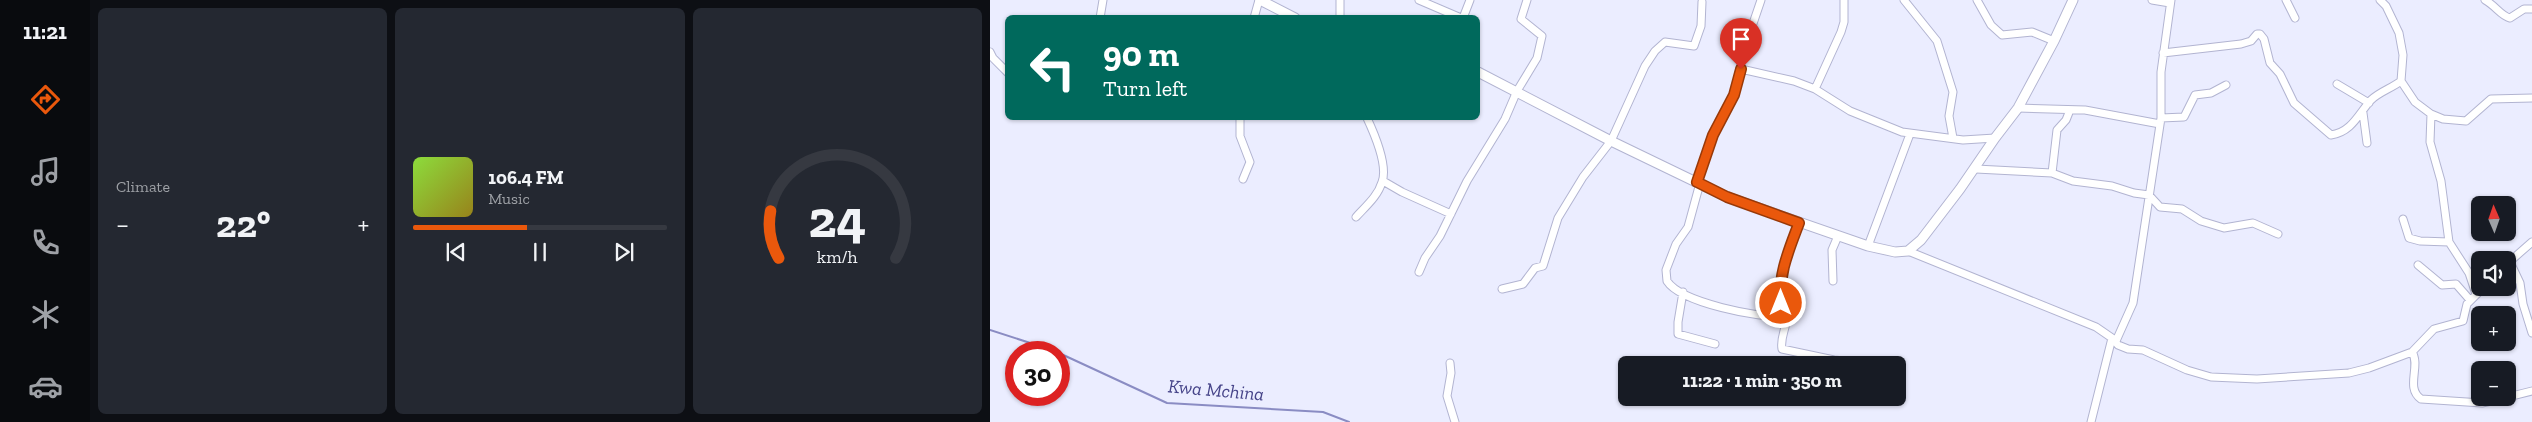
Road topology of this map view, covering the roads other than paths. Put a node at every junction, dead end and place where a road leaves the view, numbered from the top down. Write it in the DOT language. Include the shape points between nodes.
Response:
graph roads {
  1 [pos="1103,0"];
  2 [pos="1260,0"];
  3 [pos="1340,0"];
  4 [pos="1419,0"];
  5 [pos="1470,0"];
  6 [pos="1527,0"];
  7 [pos="1761,0"];
  8 [pos="1844,0"];
  9 [pos="1904,0"];
  10 [pos="1977,0"];
  11 [pos="2072,0"];
  12 [pos="2152,0"];
  13 [pos="2286,0"];
  14 [pos="2380,0"];
  15 [pos="2485,0"];
  16 [pos="1702,2"];
  17 [pos="2171,2"];
  18 [pos="2532,9"];
  19 [pos="1100,15"];
  20 [pos="1255,15"];
  21 [pos="1289,15"];
  22 [pos="1340,15"];
  23 [pos="1455,15"];
  24 [pos="1463,15"];
  25 [pos="2295,18"];
  26 [pos="2054,40"];
  27 [pos="990,52"];
  28 [pos="2163,53"];
  29 [pos="1741,69"];
  30 [pos="1005,70"];
  31 [pos="1480,73"];
  32 [pos="2401,81"];
  33 [pos="2337,84"];
  34 [pos="2226,85"];
  35 [pos="1815,89"];
  36 [pos="1517,91"];
  37 [pos="2532,98"];
  38 [pos="2369,103"];
  39 [pos="2018,108"];
  40 [pos="2070,110"];
  41 [pos="2363,113"];
  42 [pos="2431,114"];
  43 [pos="1240,120"];
  44 [pos="1368,120"];
  45 [pos="2160,121"];
  46 [pos="1910,134"];
  47 [pos="1953,138"];
  48 [pos="1994,138"];
  49 [pos="1611,142"];
  50 [pos="2367,143"];
  51 [pos="1976,169"];
  52 [pos="2052,173"];
  53 [pos="1243,179"];
  54 [pos="1383,181"];
  55 [pos="1699,183"];
  56 [pos="2149,195"];
  57 [pos="1450,214"];
  58 [pos="1356,217"];
  59 [pos="2403,219"];
  60 [pos="1799,223"];
  61 [pos="2278,234"];
  62 [pos="1838,236"];
  63 [pos="2450,242"];
  64 [pos="2532,242"];
  65 [pos="1868,246"];
  66 [pos="1908,251"];
  67 [pos="2516,257"];
  68 [pos="2418,265"];
  69 [pos="1419,272"];
  70 [pos="2516,276"];
  71 [pos="2471,279"];
  72 [pos="1833,281"];
  73 [pos="1502,289"];
  74 [pos="1683,292"];
  75 [pos="2474,296"];
  76 [pos="2470,300"];
  77 [pos="1785,317"];
  78 [pos="2532,333"];
  79 [pos="2114,340"];
  80 [pos="1715,344"];
  81 [pos="2412,352"];
  82 [pos="1814,356"];
  83 [pos="1450,363"];
  84 [pos="2532,391"];
  85 [pos="2516,395"];
  86 [pos="2471,402"];
  87 [pos="1455,422"];
  88 [pos="2091,422"];
  1 -- 19 [label="street"];
  2 -- 20 [label="street"];
  2 -- 21 [label="street"];
  3 -- 22 [label="street"];
  4 -- 23 [label="street"];
  5 -- 24 [label="street"];
  6 -- 36 [label="street" via="1522,22 1541,34 1542,39 1537,58"];
  7 -- 29 [label="street"];
  8 -- 35 [label="street" via="1841,32"];
  9 -- 47 [label="street" via="1937,41 1953,92 1949,116"];
  10 -- 26 [label="street" via="1991,25 2002,35 2032,32"];
  11 -- 26 [label="street"];
  12 -- 17 [label="street"];
  13 -- 25 [label="street"];
  14 -- 32 [label="street" via="2399,33 2403,55"];
  15 -- 18 [label="street" via="2510,18 2524,9"];
  16 -- 49 [label="street" via="1701,26 1694,46 1665,42 1655,50 1634,87"];
  17 -- 28 [label="street"];
  26 -- 39 [label="street"];
  27 -- 30 [label="street"];
  28 -- 41 [label="street" via="2241,44 2260,34 2270,63 2280,74 2294,103 2328,134 2338,133"];
  28 -- 45 [label="street"];
  29 -- 35 [label="street"];
  29 -- 55 [label="street" via="1734,95 1713,135"];
  31 -- 36 [label="street"];
  32 -- 38 [label="street"];
  32 -- 42 [label="street" via="2415,102"];
  33 -- 38 [label="street"];
  34 -- 45 [label="street" via="2211,93 2195,95 2184,117"];
  35 -- 46 [label="street" via="1850,111"];
  36 -- 49 [label="street"];
  36 -- 57 [label="street" via="1505,119"];
  37 -- 42 [label="street" via="2491,99 2466,121 2443,119"];
  38 -- 41 [label="street"];
  39 -- 40 [label="street"];
  39 -- 48 [label="street"];
  40 -- 45 [label="street"];
  40 -- 52 [label="street" via="2057,130"];
  41 -- 50 [label="street"];
  42 -- 63 [label="street" via="2430,142 2441,182"];
  43 -- 53 [label="street" via="1240,136 1250,160"];
  44 -- 54 [label="street" via="1378,149"];
  45 -- 56 [label="street"];
  46 -- 47 [label="street"];
  46 -- 65 [label="street"];
  47 -- 48 [label="street"];
  48 -- 51 [label="street"];
  49 -- 55 [label="street"];
  49 -- 73 [label="street" via="1583,177 1558,218 1543,266 1535,268 1523,284"];
  51 -- 52 [label="street"];
  51 -- 66 [label="street" via="1921,240"];
  52 -- 56 [label="street" via="2072,181"];
  54 -- 57 [label="street"];
  54 -- 58 [label="street" via="1377,194"];
  55 -- 60 [label="street" via="1727,197"];
  55 -- 74 [label="street" via="1688,227 1676,244 1665,273 1669,284"];
  56 -- 61 [label="street" via="2160,207 2182,209 2219,227 2234,228 2253,223"];
  56 -- 79 [label="street" via="2133,303"];
  57 -- 69 [label="street"];
  59 -- 63 [label="street" via="2409,238"];
  60 -- 62 [label="street"];
  60 -- 77 [label="street" via="1782,270 1781,303"];
  62 -- 65 [label="street"];
  62 -- 72 [label="street" via="1832,250"];
  63 -- 71 [label="street"];
  64 -- 67 [label="street"];
  65 -- 66 [label="street" via="1895,252"];
  66 -- 79 [label="street" via="2096,327"];
  68 -- 76 [label="street" via="2442,285 2456,284"];
  70 -- 78 [label="street"];
  74 -- 77 [label="street" via="1736,312"];
  74 -- 80 [label="street" via="1678,334"];
  75 -- 76 [label="street"];
  76 -- 81 [label="street" via="2463,321 2431,331"];
  77 -- 82 [label="street" via="1781,345 1785,350"];
  79 -- 81 [label="street" via="2123,347 2143,350 2187,370 2211,377 2237,379 2349,373"];
  79 -- 88 [label="street"];
  81 -- 86 [label="street" via="2415,361 2414,389 2421,399"];
  83 -- 87 [label="street" via="1447,396"];
  84 -- 85 [label="street"];
}
